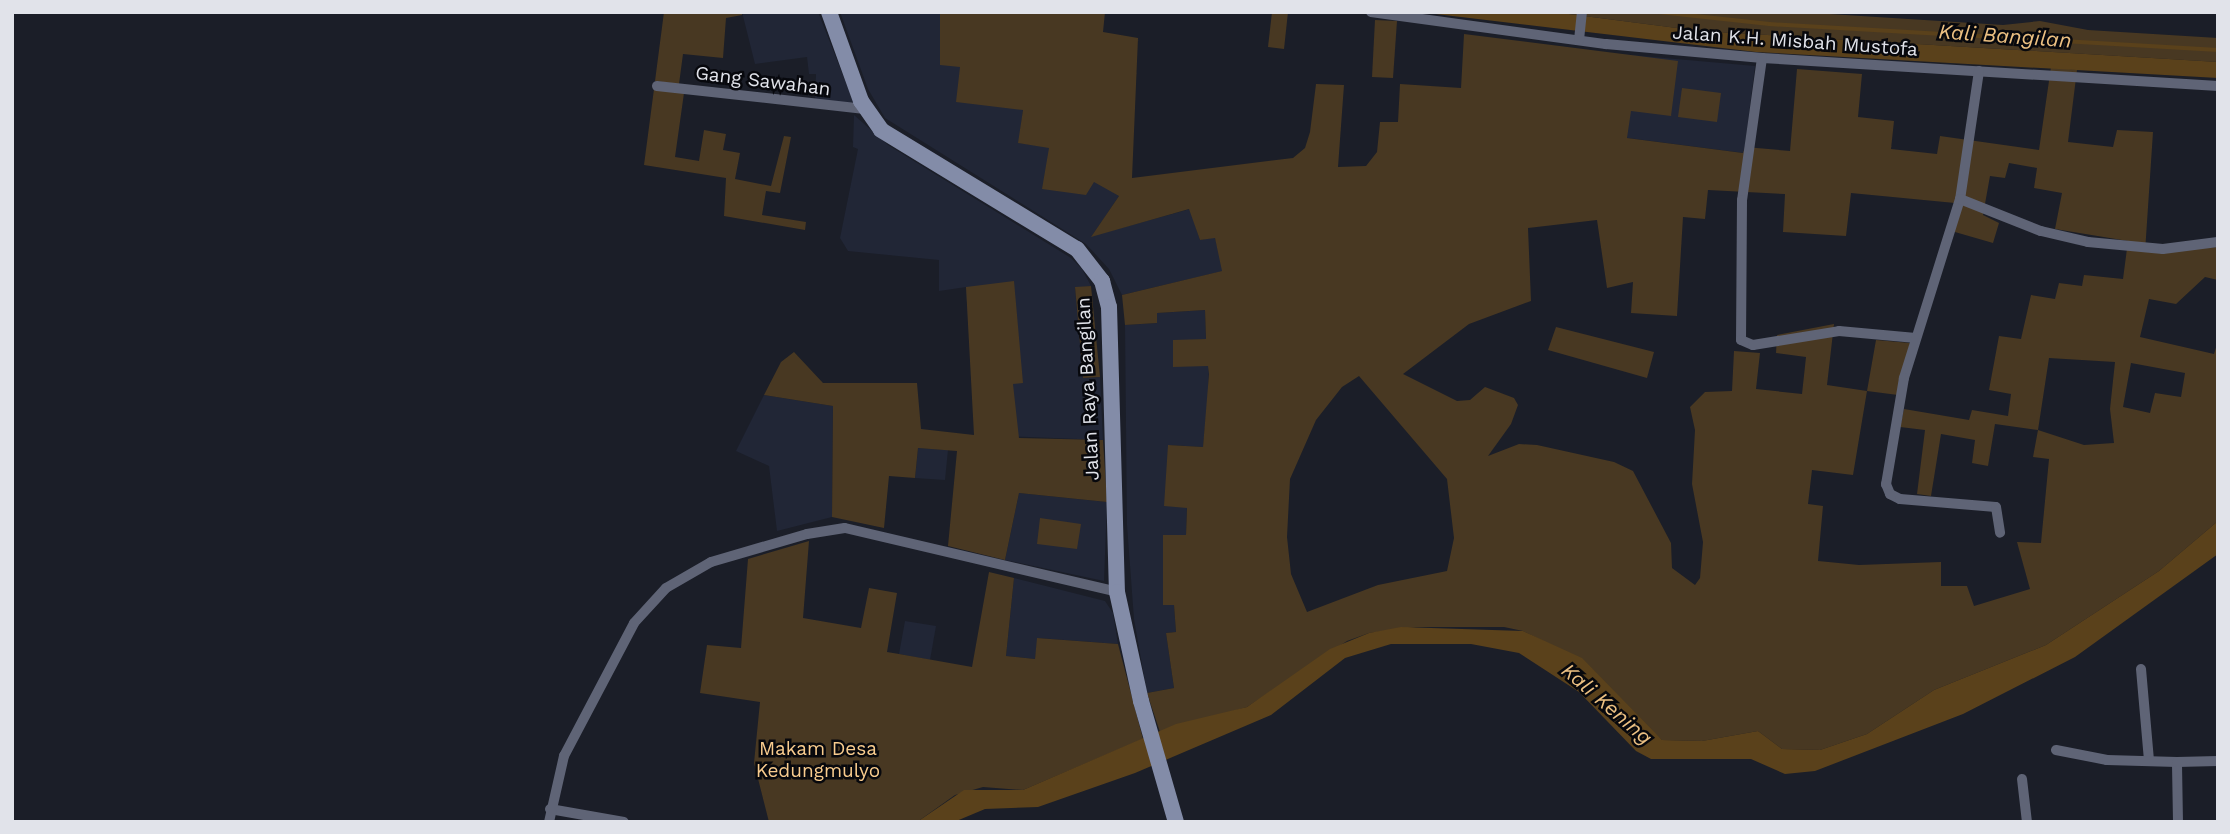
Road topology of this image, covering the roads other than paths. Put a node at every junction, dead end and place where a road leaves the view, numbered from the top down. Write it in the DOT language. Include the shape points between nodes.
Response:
graph roads {
  1 [pos="829,12"];
  2 [pos="1371,12"];
  3 [pos="1582,12"];
  4 [pos="1580,38"];
  5 [pos="1762,58"];
  6 [pos="1979,71"];
  7 [pos="657,86"];
  8 [pos="2218,86"];
  9 [pos="865,109"];
  10 [pos="1960,199"];
  11 [pos="2218,242"];
  12 [pos="1916,338"];
  13 [pos="2000,533"];
  14 [pos="1117,592"];
  15 [pos="2141,670"];
  16 [pos="2056,750"];
  17 [pos="2148,761"];
  18 [pos="2218,761"];
  19 [pos="2177,762"];
  20 [pos="2022,779"];
  21 [pos="550,809"];
  22 [pos="549,822"];
  23 [pos="624,822"];
  24 [pos="1176,822"];
  25 [pos="2027,822"];
  26 [pos="2178,822"];
  1 -- 9 [label="main road, Jalan Raya Bangilan"];
  2 -- 4 [label="street, Jalan K.H. Misbah Mustofa"];
  3 -- 4 [label="street"];
  4 -- 5 [label="street, Jalan K.H. Misbah Mustofa"];
  5 -- 6 [label="street, Jalan K.H. Misbah Mustofa"];
  5 -- 12 [label="street" via="1742,200 1741,340 1753,345 1839,331"];
  6 -- 8 [label="street, Jalan K.H. Misbah Mustofa"];
  6 -- 10 [label="street"];
  7 -- 9 [label="street, Gang Sawahan"];
  9 -- 14 [label="main road, Jalan Raya Bangilan" via="893,139 1077,249 1102,281 1109,307"];
  10 -- 11 [label="street" via="2041,231 2088,242 2163,248"];
  10 -- 12 [label="street"];
  12 -- 13 [label="street" via="1898,407 1888,489 1900,499 1996,507"];
  14 -- 21 [label="street" via="845,528 807,534 711,562 666,588 634,623 569,744"];
  14 -- 24 [label="main road, Jalan Raya Bangilan" via="1147,724"];
  15 -- 17 [label="street"];
  16 -- 17 [label="street" via="2107,760"];
  17 -- 19 [label="street"];
  18 -- 19 [label="street"];
  19 -- 26 [label="street"];
  20 -- 25 [label="street"];
  21 -- 22 [label="street"];
  21 -- 23 [label="street"];
}
